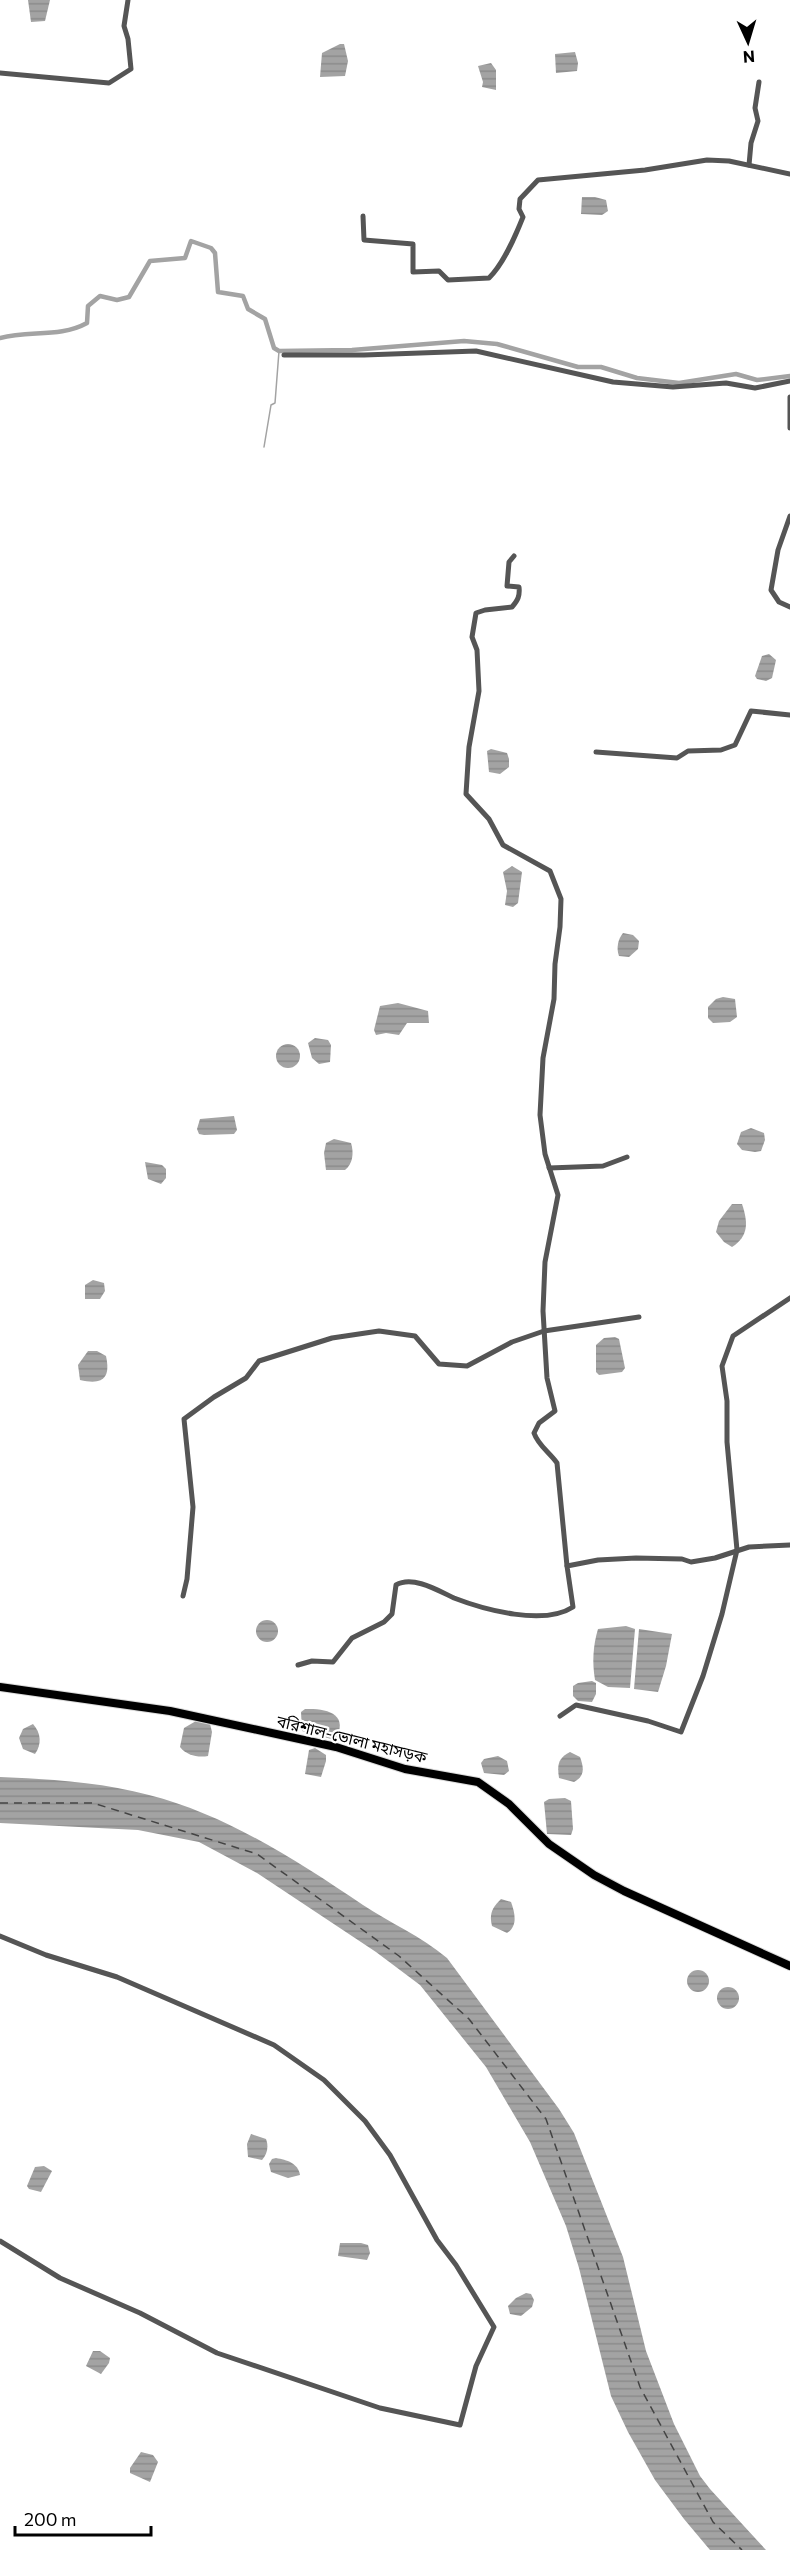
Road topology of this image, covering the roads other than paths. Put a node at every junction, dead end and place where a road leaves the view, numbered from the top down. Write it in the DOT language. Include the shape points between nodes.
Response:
graph roads {
  1 [pos="128,0"];
  2 [pos="0,73"];
  3 [pos="759,82"];
  4 [pos="749,165"];
  5 [pos="790,174"];
  6 [pos="363,216"];
  7 [pos="284,355"];
  8 [pos="790,381"];
  9 [pos="790,397"];
  10 [pos="790,428"];
  11 [pos="790,516"];
  12 [pos="514,556"];
  13 [pos="790,607"];
  14 [pos="790,715"];
  15 [pos="596,752"];
  16 [pos="627,1157"];
  17 [pos="549,1168"];
  18 [pos="790,1298"];
  19 [pos="639,1317"];
  20 [pos="544,1331"];
  21 [pos="790,1545"];
  22 [pos="737,1550"];
  23 [pos="567,1566"];
  24 [pos="183,1596"];
  25 [pos="298,1665"];
  26 [pos="0,1687"];
  27 [pos="560,1716"];
  28 [pos="0,1936"];
  29 [pos="790,1966"];
  30 [pos="0,2241"];
  1 -- 2 [label="street" via="124,26 131,69 109,83"];
  3 -- 4 [label="street" via="754,108 758,121"];
  4 -- 5 [label="street"];
  4 -- 6 [label="street" via="706,160 538,180 520,199 523,217 489,278 448,280 439,271 413,272 413,244 364,240"];
  7 -- 8 [label="street" via="476,351 613,382 673,387 726,383 755,388"];
  9 -- 10 [label="street"];
  11 -- 13 [label="street" via="778,550 771,590 779,602"];
  12 -- 17 [label="street" via="509,562 507,586 519,587 517,601 512,607 476,613 472,627 479,691 466,794 489,819 503,845 550,871 561,898 540,1115"];
  14 -- 15 [label="street" via="751,711 735,745 721,750 688,751 677,758"];
  16 -- 17 [label="street" via="603,1166"];
  17 -- 20 [label="street" via="558,1195 545,1262"];
  18 -- 22 [label="street" via="733,1336 722,1366 728,1401 727,1442"];
  19 -- 20 [label="street"];
  20 -- 23 [label="street" via="547,1378 555,1411 539,1423 534,1433 537,1442 557,1463"];
  20 -- 24 [label="street" via="512,1342 468,1366 439,1364 415,1336 379,1331 332,1338 260,1361 246,1378 184,1419 193,1507"];
  21 -- 22 [label="street"];
  22 -- 23 [label="street" via="691,1562 636,1558"];
  22 -- 27 [label="street" via="703,1676 681,1732 648,1720 576,1705"];
  23 -- 25 [label="street" via="573,1606 563,1613 521,1615 424,1585 401,1582 396,1585 392,1614 384,1622 352,1638 333,1662 312,1660"];
  26 -- 29 [label="highway, বরিশাল-ভোলা মহাসড়ক" via="170,1711 336,1747 405,1769 478,1782 509,1804 549,1844 594,1875"];
  28 -- 30 [label="street" via="117,1977 274,2045 324,2080 365,2121 390,2155 437,2240 494,2327 477,2366 460,2425 380,2408 217,2353 60,2278"];
}
